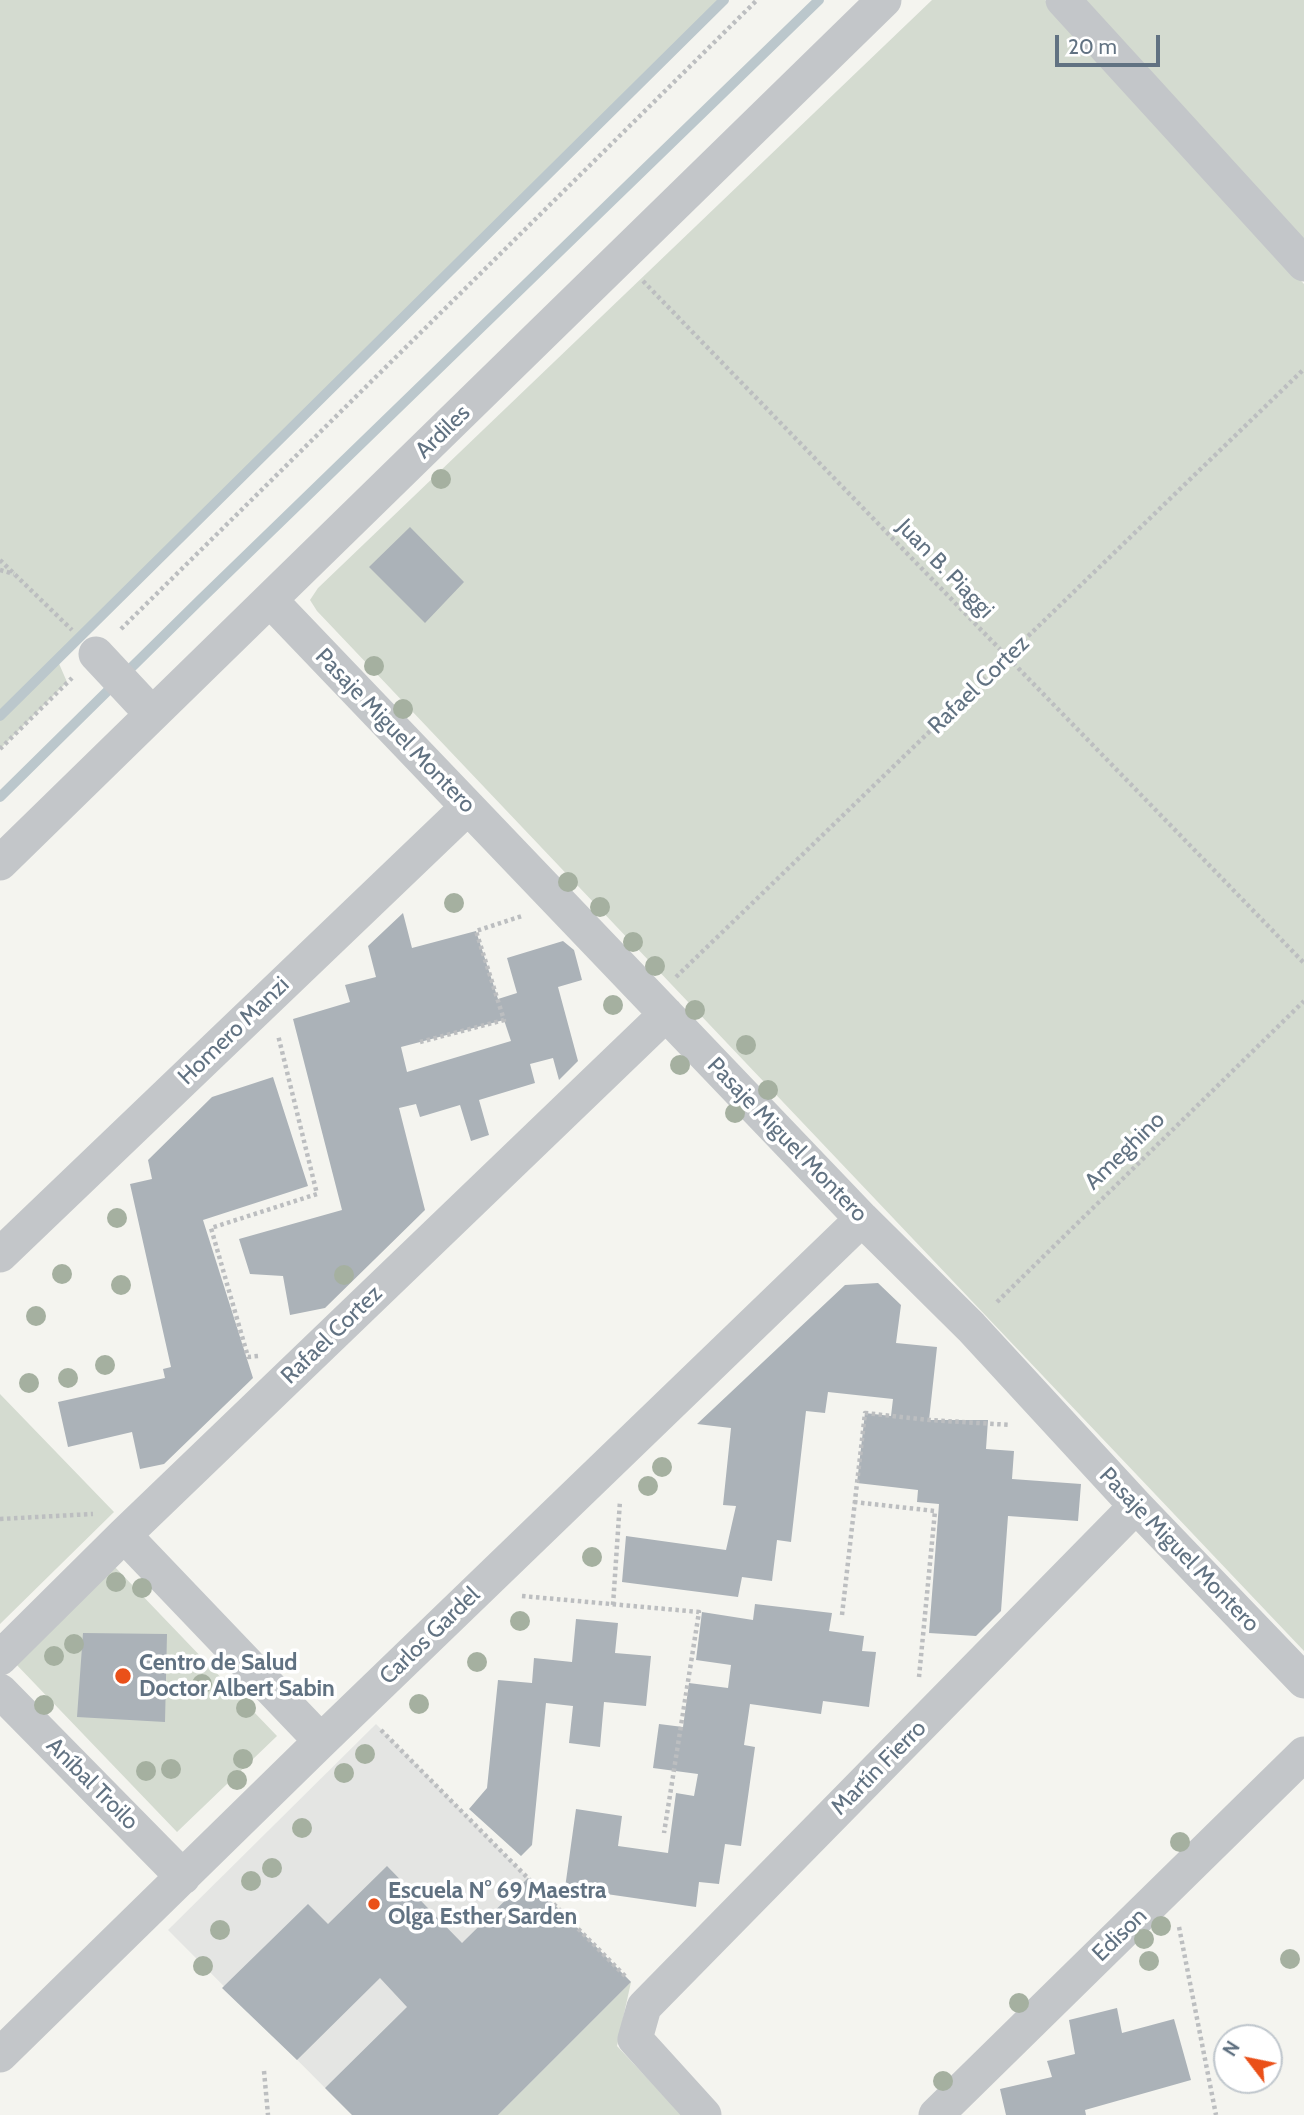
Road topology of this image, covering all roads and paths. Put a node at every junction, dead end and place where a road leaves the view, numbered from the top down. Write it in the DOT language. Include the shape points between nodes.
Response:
graph roads {
  1 [pos="757,0"];
  2 [pos="884,0"];
  3 [pos="1063,0"];
  4 [pos="620,258"];
  5 [pos="1304,264"];
  6 [pos="1304,369"];
  7 [pos="0,560"];
  8 [pos="0,570"];
  9 [pos="15,574"];
  10 [pos="270,600"];
  11 [pos="96,654"];
  12 [pos="1007,657"];
  13 [pos="152,714"];
  14 [pos="0,749"];
  15 [pos="468,807"];
  16 [pos="0,863"];
  17 [pos="533,912"];
  18 [pos="1304,964"];
  19 [pos="1304,1000"];
  20 [pos="659,1006"];
  21 [pos="278,1034"];
  22 [pos="420,1042"];
  23 [pos="862,1219"];
  24 [pos="0,1255"];
  25 [pos="971,1327"];
  26 [pos="269,1354"];
  27 [pos="1017,1425"];
  28 [pos="621,1490"];
  29 [pos="854,1502"];
  30 [pos="1136,1506"];
  31 [pos="0,1519"];
  32 [pos="112,1524"];
  33 [pos="511,1595"];
  34 [pos="613,1605"];
  35 [pos="842,1615"];
  36 [pos="0,1658"];
  37 [pos="1304,1681"];
  38 [pos="919,1682"];
  39 [pos="0,1692"];
  40 [pos="376,1724"];
  41 [pos="321,1741"];
  42 [pos="1304,1754"];
  43 [pos="664,1833"];
  44 [pos="183,1877"];
  45 [pos="1177,1919"];
  46 [pos="631,1982"];
  47 [pos="0,2055"];
  48 [pos="264,2071"];
  49 [pos="268,2115"];
  50 [pos="704,2115"];
  51 [pos="936,2115"];
  52 [pos="1216,2115"];
  1 -- 11 [label="path"];
  2 -- 4 [label="street, Ardiles"];
  3 -- 5 [label="street"];
  4 -- 10 [label="street, Ardiles"];
  4 -- 12 [label="path, Juan B. Piaggi"];
  6 -- 12 [label="path, Rafael Cortez"];
  7 -- 9 [label="path"];
  8 -- 9 [label="path"];
  9 -- 11 [label="path"];
  10 -- 13 [label="street, Ardiles"];
  10 -- 15 [label="street, Pasaje Miguel Montero"];
  11 -- 13 [label="street"];
  11 -- 14 [label="path"];
  12 -- 18 [label="path, Juan B. Piaggi"];
  12 -- 20 [label="path, Rafael Cortez"];
  13 -- 16 [label="street, Ardiles"];
  15 -- 20 [label="street, Pasaje Miguel Montero"];
  15 -- 24 [label="street, Homero Manzi"];
  17 -- 22 [label="path" via="476,931 504,1020"];
  19 -- 25 [label="path, Ameghino"];
  20 -- 23 [label="street, Pasaje Miguel Montero"];
  20 -- 32 [label="street, Rafael Cortez"];
  21 -- 26 [label="path" via="317,1194 211,1228 248,1357"];
  23 -- 25 [label="street, Pasaje Miguel Montero"];
  23 -- 41 [label="street, Carlos Gardel"];
  25 -- 30 [label="street, Pasaje Miguel Montero"];
  27 -- 29 [label="path" via="865,1413"];
  28 -- 34 [label="path"];
  29 -- 35 [label="path"];
  29 -- 38 [label="path" via="935,1511"];
  30 -- 37 [label="street, Pasaje Miguel Montero"];
  30 -- 50 [label="street, Martín Fierro" via="644,2007 635,2039"];
  31 -- 32 [label="path"];
  32 -- 36 [label="street, Rafael Cortez"];
  32 -- 41 [label="street"];
  33 -- 34 [label="path"];
  34 -- 43 [label="path" via="699,1612"];
  39 -- 44 [label="street, Aníbal Troilo"];
  40 -- 46 [label="path"];
  41 -- 44 [label="street, Carlos Gardel"];
  42 -- 51 [label="street, Edison"];
  44 -- 47 [label="street, Carlos Gardel"];
  45 -- 52 [label="path"];
  48 -- 49 [label="path"];
}
